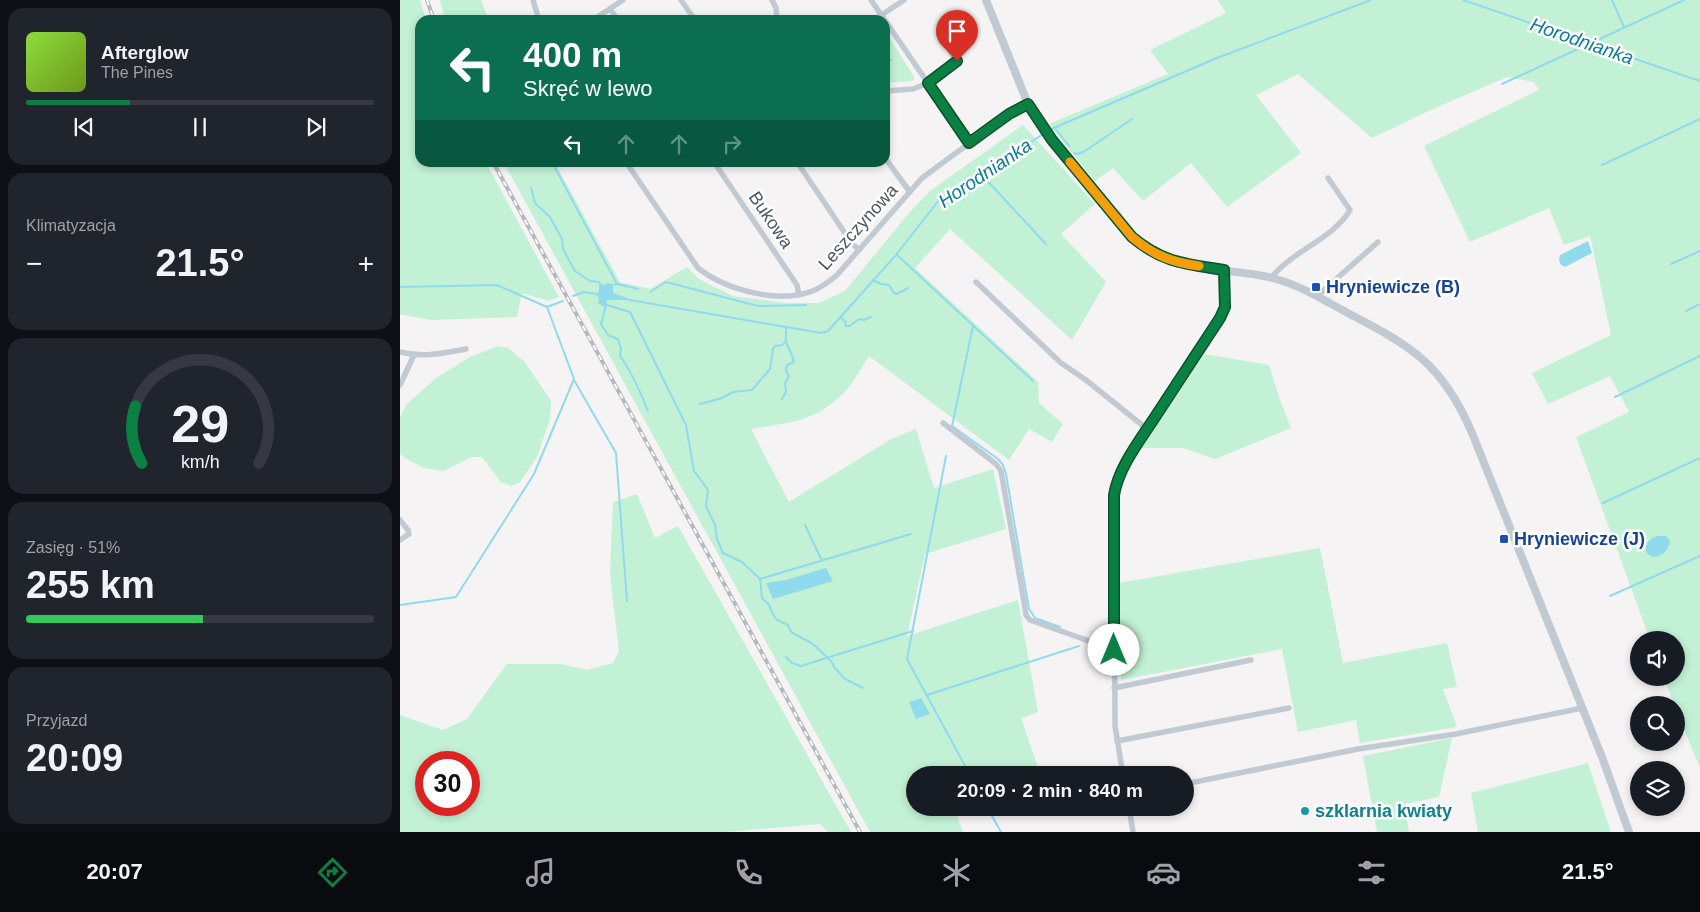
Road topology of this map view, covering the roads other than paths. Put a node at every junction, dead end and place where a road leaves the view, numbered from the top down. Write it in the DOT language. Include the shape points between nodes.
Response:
graph roads {
  1 [pos="533,0"];
  2 [pos="623,0"];
  3 [pos="681,0"];
  4 [pos="772,0"];
  5 [pos="871,0"];
  6 [pos="904,0"];
  7 [pos="986,0"];
  8 [pos="610,9"];
  9 [pos="538,15"];
  10 [pos="601,15"];
  11 [pos="614,15"];
  12 [pos="692,15"];
  13 [pos="777,15"];
  14 [pos="882,15"];
  15 [pos="890,27"];
  16 [pos="939,34"];
  17 [pos="928,83"];
  18 [pos="890,91"];
  19 [pos="1028,104"];
  20 [pos="969,143"];
  21 [pos="890,165"];
  22 [pos="629,167"];
  23 [pos="717,167"];
  24 [pos="800,167"];
  25 [pos="1328,178"];
  26 [pos="910,192"];
  27 [pos="1378,242"];
  28 [pos="859,250"];
  29 [pos="1224,270"];
  30 [pos="1271,278"];
  31 [pos="976,282"];
  32 [pos="799,295"];
  33 [pos="1317,296"];
  34 [pos="466,349"];
  35 [pos="400,352"];
  36 [pos="414,355"];
  37 [pos="400,385"];
  38 [pos="943,423"];
  39 [pos="1147,429"];
  40 [pos="400,520"];
  41 [pos="400,540"];
  42 [pos="1114,650"];
  43 [pos="1251,660"];
  44 [pos="1114,688"];
  45 [pos="1289,708"];
  46 [pos="1582,708"];
  47 [pos="1117,741"];
  48 [pos="1121,766"];
  49 [pos="1194,782"];
  50 [pos="1130,816"];
  51 [pos="1133,832"];
  52 [pos="1629,832"];
  1 -- 9 [label="street"];
  2 -- 8 [label="street"];
  3 -- 12 [label="street"];
  4 -- 13 [label="street"];
  5 -- 14 [label="street"];
  6 -- 14 [label="street"];
  7 -- 19 [label="street"];
  8 -- 10 [label="street"];
  8 -- 11 [label="street"];
  15 -- 17 [label="street"];
  16 -- 17 [label="street" via="957,61"];
  17 -- 18 [label="street" via="913,89"];
  17 -- 20 [label="street"];
  19 -- 20 [label="street, Leszczynowa"];
  19 -- 29 [label="street" via="1052,140 1132,237 1158,256 1177,263"];
  20 -- 26 [label="street, Leszczynowa" via="922,178"];
  21 -- 26 [label="street"];
  22 -- 32 [label="street, Leszczynowa" via="689,256 708,276 726,285 771,296"];
  23 -- 32 [label="street, Bukowa" via="797,285"];
  24 -- 28 [label="street"];
  25 -- 30 [label="street" via="1350,210 1338,225"];
  26 -- 28 [label="street, Leszczynowa"];
  27 -- 33 [label="street"];
  28 -- 32 [label="street, Leszczynowa" via="825,284"];
  29 -- 30 [label="street"];
  29 -- 39 [label="street" via="1225,307 1220,318"];
  30 -- 33 [label="street"];
  31 -- 39 [label="street" via="1060,363"];
  33 -- 46 [label="street" via="1400,340 1440,376 1460,405"];
  34 -- 36 [label="street"];
  35 -- 36 [label="street"];
  36 -- 37 [label="street"];
  38 -- 42 [label="street" via="1001,470 1026,615 1030,620"];
  39 -- 42 [label="street" via="1120,474 1114,495"];
  40 -- 41 [label="street" via="409,534"];
  42 -- 44 [label="street"];
  43 -- 44 [label="street"];
  44 -- 47 [label="street"];
  45 -- 47 [label="street"];
  46 -- 49 [label="street"];
  46 -- 52 [label="street"];
  47 -- 48 [label="street"];
  50 -- 51 [label="street"];
}
